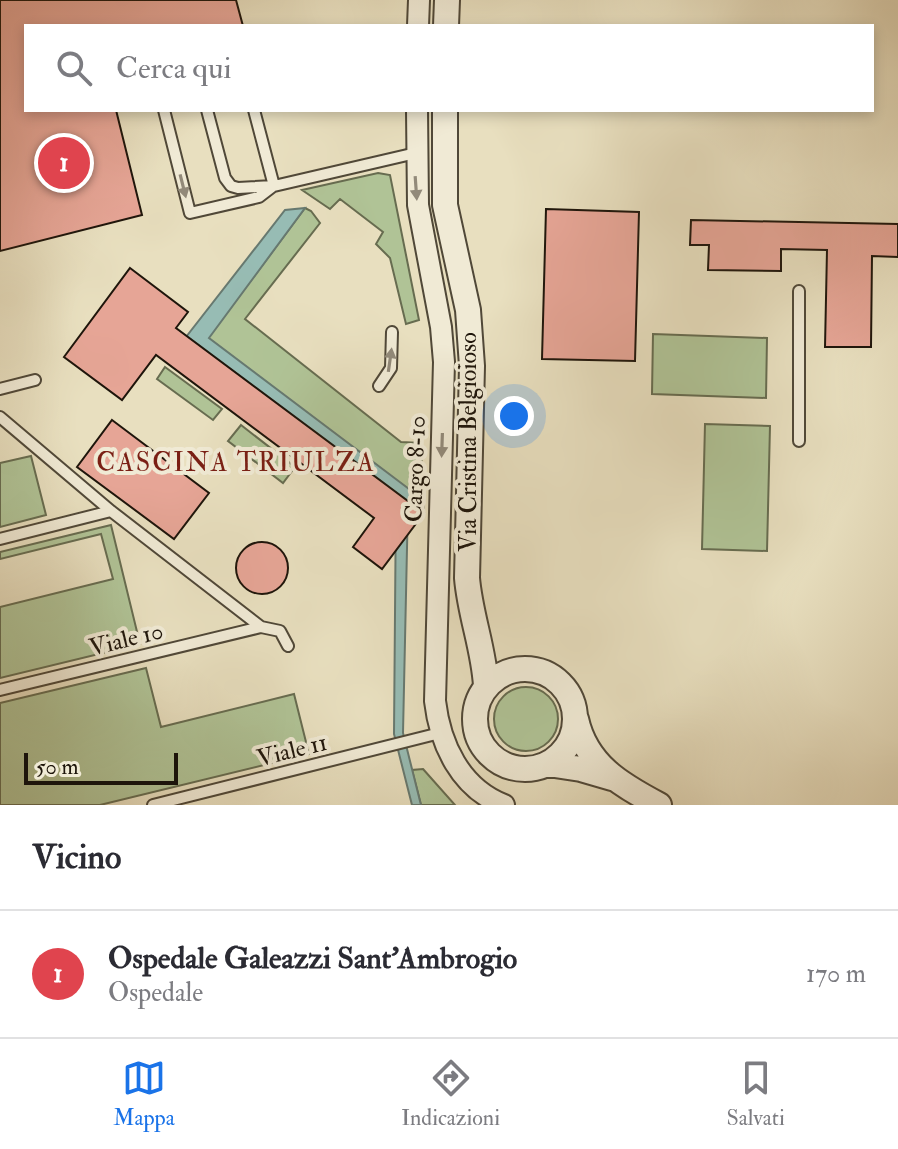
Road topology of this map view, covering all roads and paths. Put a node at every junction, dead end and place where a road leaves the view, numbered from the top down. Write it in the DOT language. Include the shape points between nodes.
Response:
graph roads {
  1 [pos="419,0"];
  2 [pos="447,0"];
  3 [pos="418,24"];
  4 [pos="446,24"];
  5 [pos="165,112"];
  6 [pos="208,112"];
  7 [pos="255,112"];
  8 [pos="417,112"];
  9 [pos="445,112"];
  10 [pos="416,153"];
  11 [pos="274,186"];
  12 [pos="799,291"];
  13 [pos="392,332"];
  14 [pos="35,380"];
  15 [pos="379,386"];
  16 [pos="0,389"];
  17 [pos="0,417"];
  18 [pos="799,441"];
  19 [pos="111,511"];
  20 [pos="0,539"];
  21 [pos="261,627"];
  22 [pos="478,630"];
  23 [pos="288,646"];
  24 [pos="527,668"];
  25 [pos="486,686"];
  26 [pos="0,690"];
  27 [pos="576,717"];
  28 [pos="440,733"];
  29 [pos="548,764"];
  30 [pos="614,779"];
  31 [pos="153,805"];
  32 [pos="504,805"];
  33 [pos="659,805"];
  1 -- 3 [label="street"];
  2 -- 4 [label="street"];
  5 -- 11 [label="lane, one-way" via="190,213 259,197"];
  6 -- 11 [label="lane" via="231,186"];
  7 -- 11 [label="lane"];
  8 -- 10 [label="street, Cargo 8-10"];
  9 -- 22 [label="street, Via Cristina Belgioioso" via="445,205 468,310 472,366 467,578"];
  10 -- 11 [label="lane"];
  10 -- 28 [label="street, Cargo 8-10, one-way" via="418,205 444,362 435,701"];
  12 -- 18 [label="lane"];
  15 -- 13 [label="lane, one-way" via="391,368"];
  14 -- 16 [label="lane"];
  17 -- 19 [label="lane"];
  19 -- 20 [label="lane"];
  19 -- 21 [label="lane"];
  21 -- 23 [label="lane" via="280,631"];
  21 -- 26 [label="lane, Viale 10"];
  22 -- 24 [label="street" via="494,650"];
  22 -- 25 [label="street, Via Cristina Belgioioso"];
  24 -- 25 [label="street" via="511,670"];
  24 -- 27 [label="street" via="566,688"];
  25 -- 29 [label="street" via="475,718 486,750 514,768"];
  27 -- 29 [label="street" via="569,745"];
  27 -- 30 [label="street" via="589,752"];
  28 -- 31 [label="lane, Viale 11"];
  28 -- 32 [label="street, Cargo 8-10" via="473,786"];
  29 -- 30 [label="street"];
  30 -- 33 [label="street"];
}
